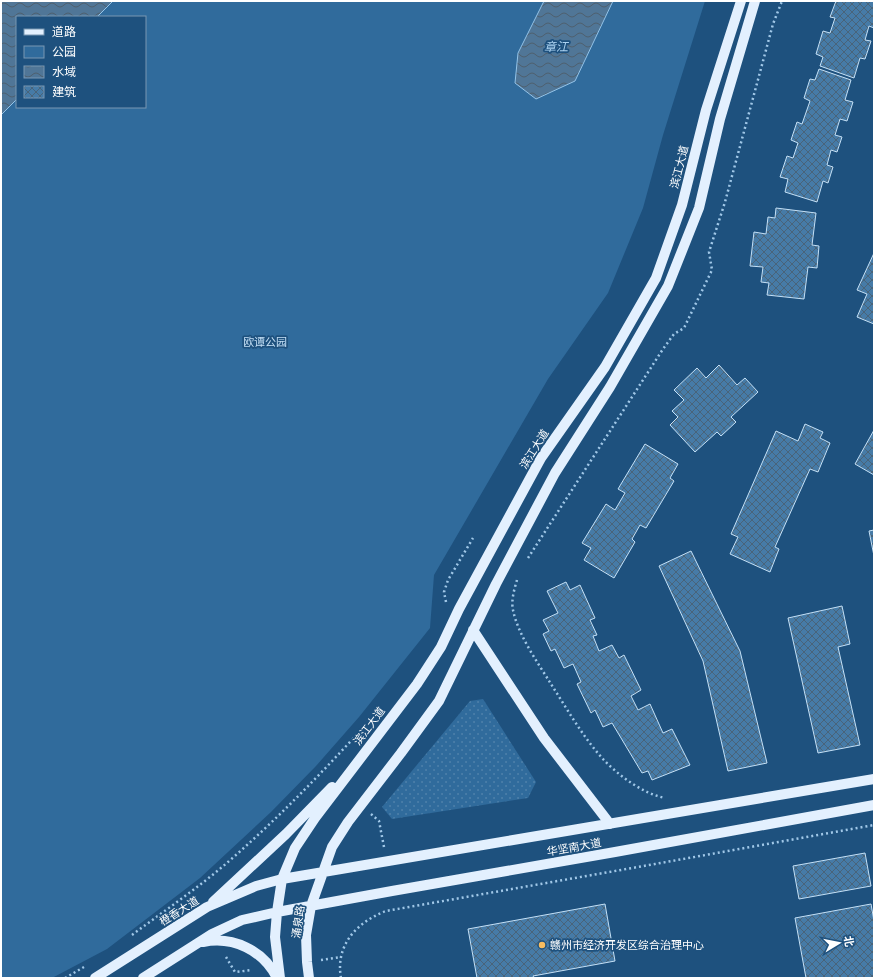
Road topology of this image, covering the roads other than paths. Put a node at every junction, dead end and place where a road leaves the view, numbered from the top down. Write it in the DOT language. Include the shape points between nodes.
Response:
graph roads {
  1 [pos="741,1"];
  2 [pos="755,1"];
  3 [pos="474,630"];
  4 [pos="368,746"];
  5 [pos="874,779"];
  6 [pos="874,805"];
  7 [pos="610,824"];
  8 [pos="323,871"];
  9 [pos="282,879"];
  10 [pos="311,906"];
  11 [pos="207,907"];
  12 [pos="277,912"];
  13 [pos="199,943"];
  14 [pos="95,978"];
  15 [pos="143,978"];
  16 [pos="277,978"];
  17 [pos="280,978"];
  18 [pos="309,978"];
  1 -- 4 [label="main road, 滨江大道" via="706,110 682,205 656,278 605,367 541,458 441,647 417,684"];
  2 -- 3 [label="main road" via="720,119 699,208 668,286 610,387 555,473"];
  3 -- 7 [label="main road" via="544,738"];
  3 -- 8 [label="main road" via="439,701 348,822 332,846"];
  4 -- 9 [label="main road, 滨江大道" via="295,848"];
  4 -- 11 [label="main road" via="286,834"];
  5 -- 7 [label="main road, 华坚南大道"];
  6 -- 10 [label="main road, 华坚南大道"];
  7 -- 8 [label="main road, 华坚南大道"];
  8 -- 9 [label="main road, 华坚南大道"];
  8 -- 10 [label="main road, 涌泉路"];
  9 -- 11 [label="main road, 橙香大道" via="256,886"];
  9 -- 12 [label="main road, 涌泉路"];
  10 -- 12 [label="main road, 华坚南大道"];
  10 -- 18 [label="main road, 涌泉路" via="306,935"];
  11 -- 14 [label="main road, 橙香大道"];
  12 -- 13 [label="main road" via="242,920"];
  12 -- 17 [label="main road, 涌泉路" via="275,937"];
  13 -- 15 [label="main road"];
  13 -- 16 [label="main road" via="223,941 246,947 266,962"];
}
